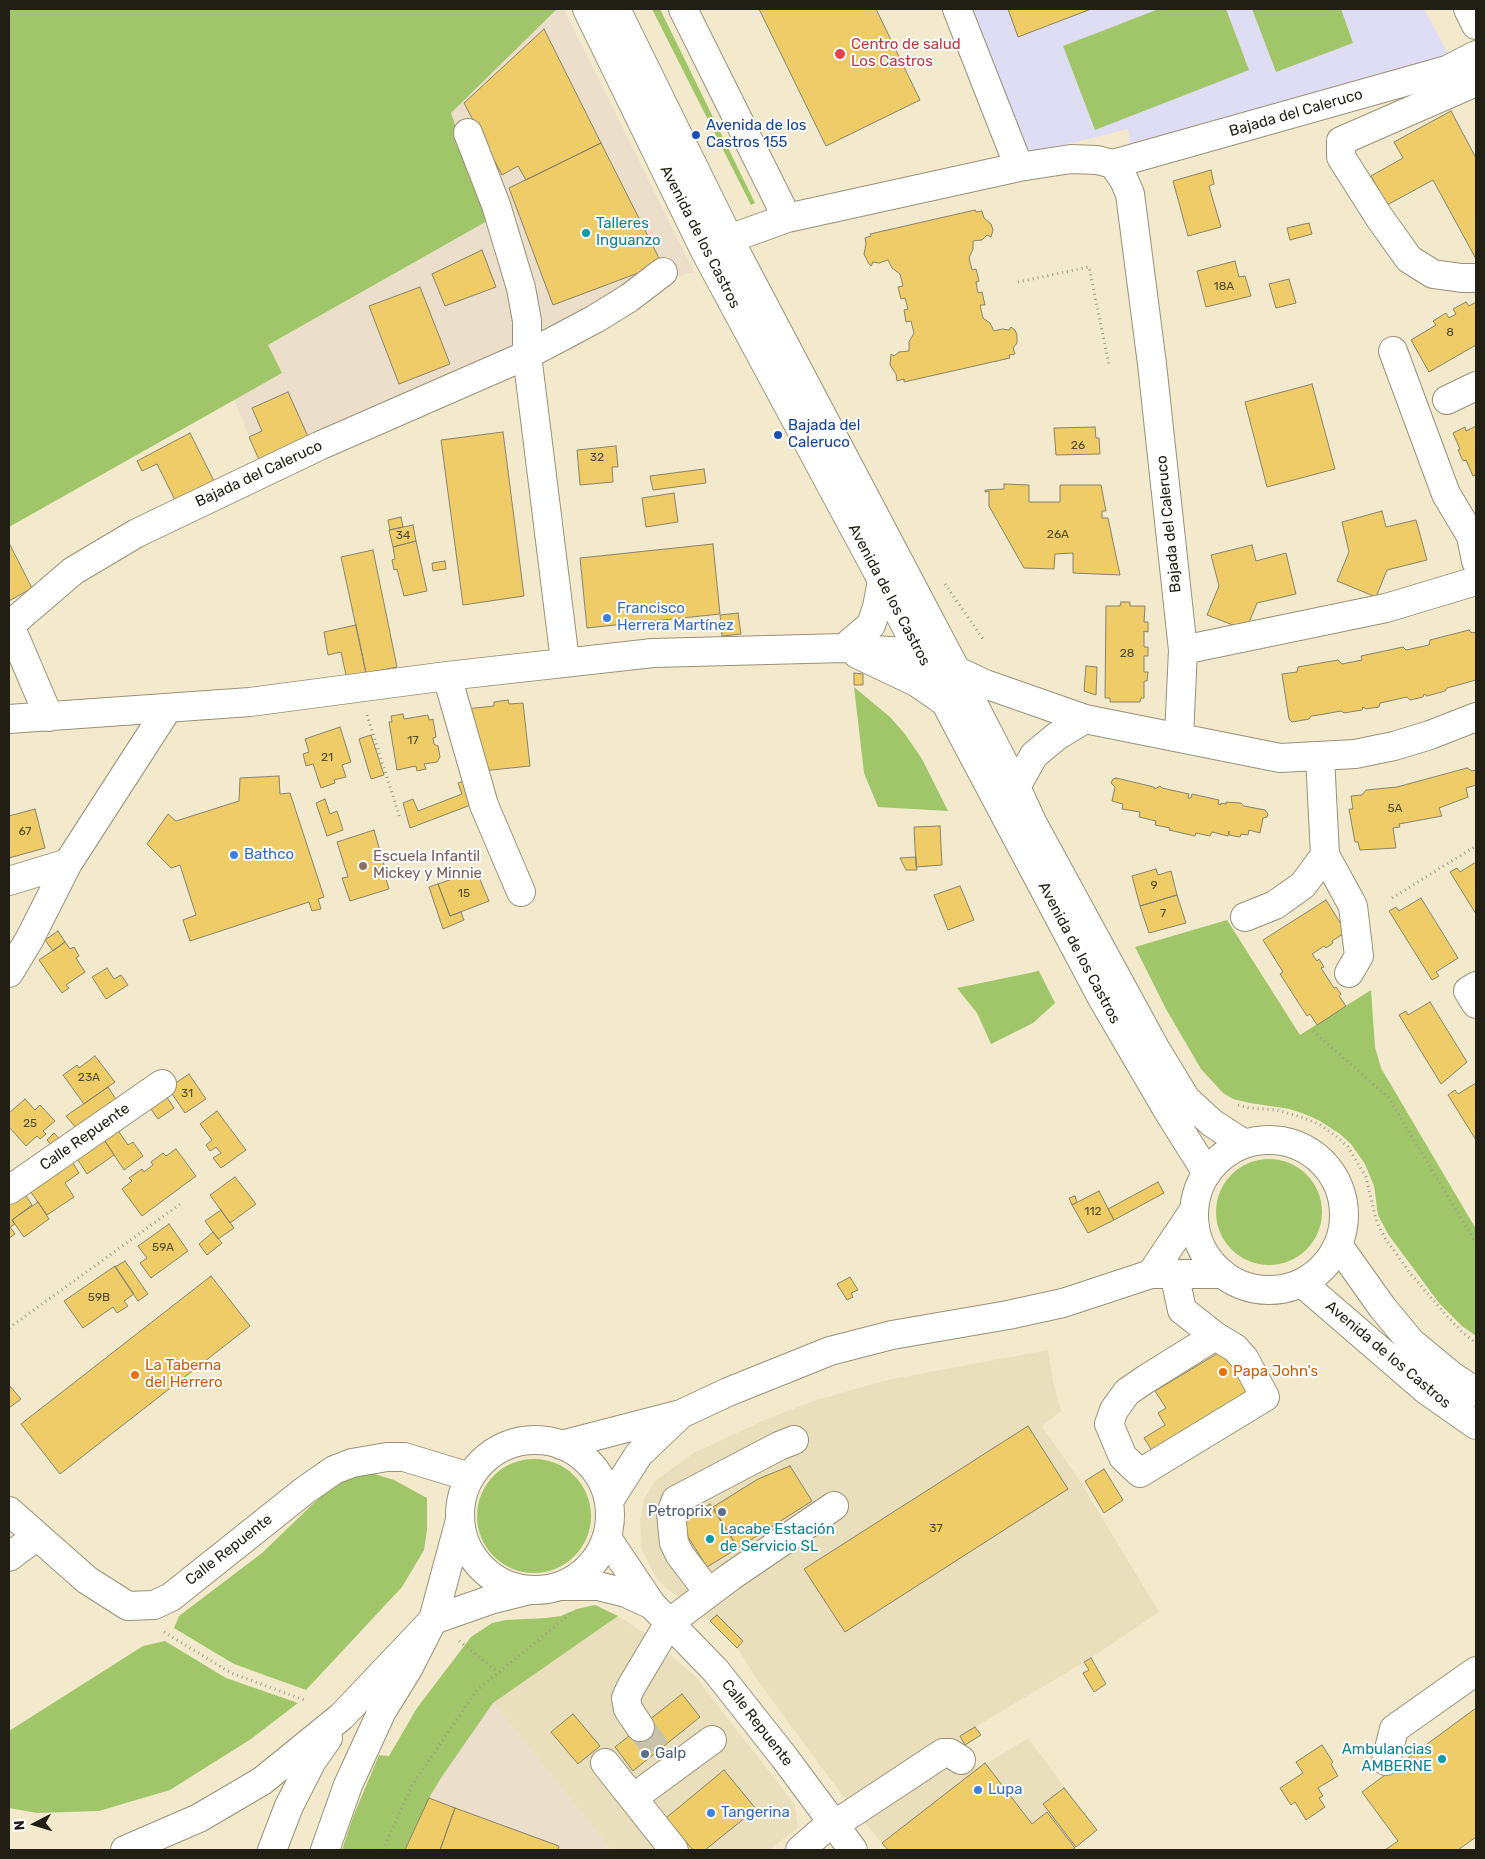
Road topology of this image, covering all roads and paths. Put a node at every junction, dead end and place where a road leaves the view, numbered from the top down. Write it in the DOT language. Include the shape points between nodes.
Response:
graph roads {
  1 [pos="587,9"];
  2 [pos="616,9"];
  3 [pos="683,9"];
  4 [pos="957,9"];
  5 [pos="1468,9"];
  6 [pos="1476,25"];
  7 [pos="1476,55"];
  8 [pos="1476,82"];
  9 [pos="468,133"];
  10 [pos="1113,164"];
  11 [pos="1019,167"];
  12 [pos="786,218"];
  13 [pos="729,240"];
  14 [pos="663,272"];
  15 [pos="1476,278"];
  16 [pos="1018,282"];
  17 [pos="1393,352"];
  18 [pos="527,355"];
  19 [pos="1109,365"];
  20 [pos="1476,386"];
  21 [pos="1447,400"];
  22 [pos="1476,562"];
  23 [pos="882,581"];
  24 [pos="1476,581"];
  25 [pos="9,624"];
  26 [pos="844,648"];
  27 [pos="1183,650"];
  28 [pos="919,653"];
  29 [pos="566,661"];
  30 [pos="957,672"];
  31 [pos="447,676"];
  32 [pos="358,688"];
  33 [pos="1034,701"];
  34 [pos="945,702"];
  35 [pos="168,708"];
  36 [pos="978,714"];
  37 [pos="49,717"];
  38 [pos="1476,717"];
  39 [pos="1085,718"];
  40 [pos="9,719"];
  41 [pos="963,736"];
  42 [pos="1179,736"];
  43 [pos="1320,757"];
  44 [pos="1016,787"];
  45 [pos="400,818"];
  46 [pos="1476,846"];
  47 [pos="1325,855"];
  48 [pos="68,863"];
  49 [pos="9,881"];
  50 [pos="520,892"];
  51 [pos="1392,898"];
  52 [pos="1245,917"];
  53 [pos="9,973"];
  54 [pos="1349,973"];
  55 [pos="1476,986"];
  56 [pos="1476,1004"];
  57 [pos="1314,1030"];
  58 [pos="162,1084"];
  59 [pos="1233,1103"];
  60 [pos="1243,1143"];
  61 [pos="1207,1173"];
  62 [pos="9,1190"];
  63 [pos="183,1202"];
  64 [pos="1194,1210"];
  65 [pos="1476,1243"];
  66 [pos="1338,1245"];
  67 [pos="1162,1273"];
  68 [pos="1223,1274"];
  69 [pos="1302,1283"];
  70 [pos="9,1328"];
  71 [pos="1215,1336"];
  72 [pos="1476,1343"];
  73 [pos="1476,1392"];
  74 [pos="681,1414"];
  75 [pos="1476,1425"];
  76 [pos="794,1440"];
  77 [pos="562,1445"];
  78 [pos="470,1477"];
  79 [pos="609,1501"];
  80 [pos="834,1506"];
  81 [pos="9,1511"];
  82 [pos="460,1520"];
  83 [pos="37,1536"];
  84 [pos="607,1538"];
  85 [pos="9,1558"];
  86 [pos="562,1586"];
  87 [pos="530,1590"];
  88 [pos="709,1593"];
  89 [pos="577,1608"];
  90 [pos="661,1614"];
  91 [pos="433,1620"];
  92 [pos="162,1630"];
  93 [pos="456,1639"];
  94 [pos="1476,1671"];
  95 [pos="498,1672"];
  96 [pos="307,1700"];
  97 [pos="342,1716"];
  98 [pos="640,1727"];
  99 [pos="712,1740"];
  100 [pos="961,1760"];
  101 [pos="1386,1761"];
  102 [pos="604,1763"];
  103 [pos="633,1798"];
  104 [pos="833,1824"];
  105 [pos="125,1850"];
  106 [pos="272,1850"];
  107 [pos="324,1850"];
  108 [pos="383,1850"];
  109 [pos="674,1850"];
  110 [pos="800,1850"];
  111 [pos="853,1850"];
  1 -- 23 [label="main road, Avenida de los Castros" via="705,251"];
  2 -- 13 [label="main road, Avenida de los Castros"];
  3 -- 12 [label="main road"];
  4 -- 11 [label="main road"];
  5 -- 6 [label="main road"];
  7 -- 10 [label="main road, Bajada del Caleruco" via="1447,70"];
  8 -- 15 [label="main road" via="1340,140 1342,157 1409,260 1433,274"];
  9 -- 18 [label="main road" via="496,205 521,288 527,321"];
  10 -- 11 [label="main road, Bajada del Caleruco" via="1071,159"];
  10 -- 27 [label="main road, Bajada del Caleruco" via="1130,194"];
  11 -- 12 [label="main road, Bajada del Caleruco"];
  12 -- 13 [label="main road, Bajada del Caleruco"];
  13 -- 30 [label="main road, Avenida de los Castros"];
  14 -- 18 [label="main road, Bajada del Caleruco" via="595,319"];
  16 -- 19 [label="path" via="1089,267"];
  17 -- 22 [label="main road" via="1446,494 1471,536"];
  18 -- 25 [label="main road, Bajada del Caleruco" via="319,446 137,533 73,571"];
  18 -- 29 [label="main road"];
  20 -- 21 [label="main road"];
  23 -- 26 [label="main road" via="871,625"];
  23 -- 28 [label="main road, Avenida de los Castros"];
  24 -- 27 [label="main road" via="1386,608"];
  25 -- 37 [label="main road, Bajada del Caleruco"];
  26 -- 28 [label="main road"];
  26 -- 29 [label="main road" via="652,653"];
  26 -- 34 [label="main road" via="916,682"];
  27 -- 42 [label="main road, Bajada del Caleruco"];
  28 -- 30 [label="main road"];
  28 -- 34 [label="main road, Avenida de los Castros"];
  29 -- 31 [label="main road"];
  30 -- 33 [label="main road"];
  30 -- 36 [label="main road, Avenida de los Castros"];
  31 -- 32 [label="main road"];
  31 -- 50 [label="main road" via="484,805"];
  32 -- 35 [label="main road" via="250,702"];
  32 -- 45 [label="path"];
  33 -- 36 [label="main road" via="1003,704"];
  33 -- 39 [label="main road"];
  34 -- 41 [label="main road, Avenida de los Castros"];
  35 -- 37 [label="main road"];
  35 -- 48 [label="main road"];
  36 -- 41 [label="main road"];
  36 -- 44 [label="main road, Avenida de los Castros"];
  37 -- 40 [label="main road"];
  38 -- 43 [label="main road" via="1394,746"];
  39 -- 42 [label="main road"];
  39 -- 44 [label="main road" via="1034,755"];
  41 -- 61 [label="main road, Avenida de los Castros" via="1102,998"];
  42 -- 43 [label="main road" via="1280,758"];
  43 -- 47 [label="main road"];
  44 -- 60 [label="main road, Avenida de los Castros" via="1155,1048 1186,1099"];
  46 -- 51 [label="path"];
  47 -- 52 [label="main road" via="1303,885 1275,905"];
  47 -- 54 [label="main road" via="1353,906 1359,956"];
  48 -- 49 [label="main road"];
  48 -- 53 [label="main road" via="30,940"];
  55 -- 56 [label="main road" via="1468,991"];
  57 -- 65 [label="path" via="1388,1097"];
  58 -- 62 [label="main road, Calle Repuente"];
  59 -- 72 [label="path" via="1301,1117 1319,1124 1348,1147 1366,1177 1377,1221 1385,1238 1446,1315"];
  60 -- 61 [label="main road" via="1223,1155"];
  60 -- 66 [label="main road" via="1265,1139 1287,1141 1307,1149 1325,1163 1337,1181 1344,1202 1344,1224"];
  61 -- 64 [label="main road" via="1198,1191"];
  63 -- 70 [label="path"];
  64 -- 67 [label="main road"];
  64 -- 68 [label="main road" via="1196,1234 1206,1256"];
  66 -- 69 [label="main road" via="1324,1267"];
  66 -- 73 [label="main road, Avenida de los Castros" via="1410,1342"];
  67 -- 68 [label="main road"];
  67 -- 71 [label="main road" via="1182,1310"];
  67 -- 74 [label="main road" via="1063,1303 892,1335 830,1351"];
  68 -- 69 [label="main road" via="1241,1285 1261,1290 1282,1289"];
  69 -- 75 [label="main road, Avenida de los Castros" via="1426,1390"];
  71 -- 71 [label="main road" via="1235,1348 1244,1358 1265,1397 1140,1473 1123,1457 1109,1424 1114,1410 1127,1392"];
  74 -- 77 [label="main road"];
  74 -- 79 [label="main road" via="639,1454"];
  76 -- 88 [label="main road" via="676,1500 670,1513 674,1544"];
  77 -- 78 [label="main road" via="541,1440 520,1441 500,1448"];
  77 -- 79 [label="main road" via="592,1466"];
  78 -- 82 [label="main road" via="462,1498"];
  78 -- 83 [label="main road, Calle Repuente" via="404,1457 343,1466 304,1491 171,1597 154,1606 128,1606 87,1580"];
  79 -- 84 [label="main road"];
  80 -- 88 [label="main road"];
  81 -- 83 [label="main road, Calle Repuente"];
  82 -- 87 [label="main road" via="466,1544 477,1563 492,1577 510,1586"];
  82 -- 91 [label="main road"];
  83 -- 85 [label="main road"];
  84 -- 86 [label="main road" via="590,1567"];
  84 -- 90 [label="main road, Calle Repuente"];
  86 -- 87 [label="main road"];
  86 -- 90 [label="main road, Calle Repuente" via="598,1586 626,1593"];
  87 -- 91 [label="main road"];
  88 -- 90 [label="main road"];
  89 -- 95 [label="path"];
  90 -- 98 [label="main road" via="626,1698 628,1709"];
  90 -- 104 [label="main road, Calle Repuente" via="716,1671"];
  91 -- 97 [label="main road"];
  91 -- 107 [label="main road" via="382,1711 348,1785"];
  92 -- 96 [label="path" via="231,1673"];
  93 -- 95 [label="path"];
  94 -- 101 [label="main road" via="1394,1729"];
  95 -- 108 [label="path" via="476,1690 412,1785"];
  97 -- 105 [label="main road" via="262,1781 199,1818"];
  97 -- 106 [label="main road" via="312,1761 289,1806"];
  99 -- 103 [label="main road" via="666,1760"];
  100 -- 104 [label="main road" via="950,1753 943,1753"];
  102 -- 103 [label="main road"];
  103 -- 109 [label="main road"];
  104 -- 110 [label="main road"];
  104 -- 111 [label="main road, Calle Repuente"];
}
